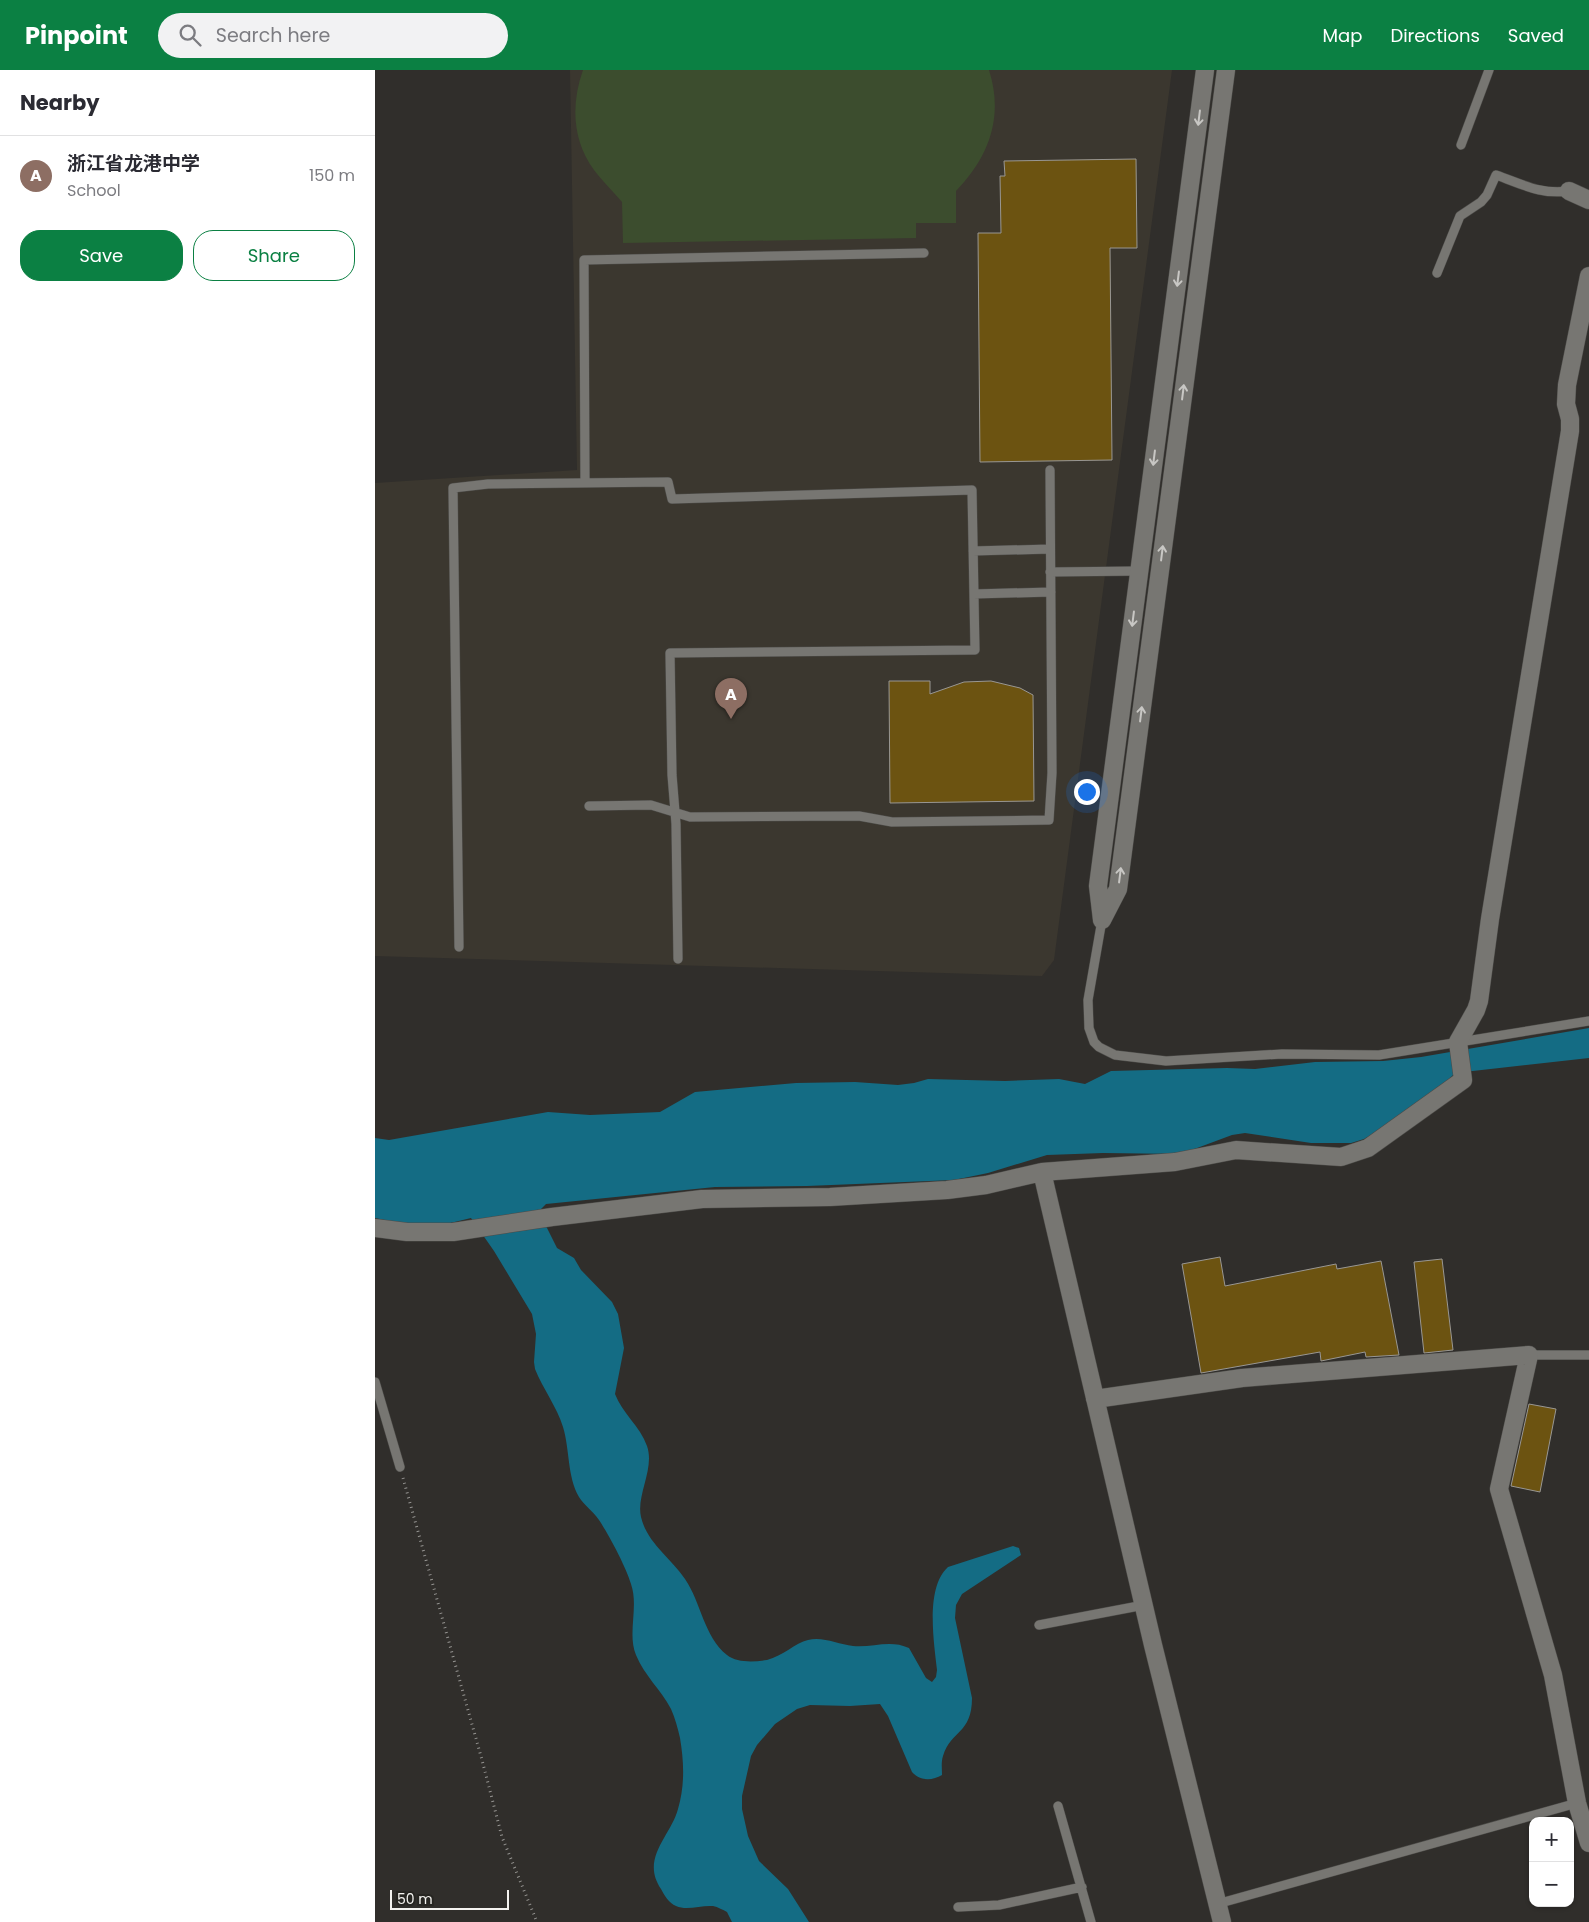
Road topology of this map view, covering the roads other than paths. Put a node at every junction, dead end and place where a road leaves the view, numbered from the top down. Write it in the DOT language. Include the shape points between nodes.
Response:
graph roads {
  1 [pos="1205,70"];
  2 [pos="1226,70"];
  3 [pos="1489,70"];
  4 [pos="1461,144"];
  5 [pos="1569,191"];
  6 [pos="1589,200"];
  7 [pos="924,253"];
  8 [pos="1437,273"];
  9 [pos="1589,276"];
  10 [pos="1049,470"];
  11 [pos="585,483"];
  12 [pos="1050,549"];
  13 [pos="973,551"];
  14 [pos="1140,570"];
  15 [pos="1050,572"];
  16 [pos="1051,592"];
  17 [pos="974,594"];
  18 [pos="589,806"];
  19 [pos="675,811"];
  20 [pos="1102,920"];
  21 [pos="459,947"];
  22 [pos="678,959"];
  23 [pos="1589,1021"];
  24 [pos="1459,1042"];
  25 [pos="1042,1172"];
  26 [pos="375,1228"];
  27 [pos="1529,1354"];
  28 [pos="1589,1355"];
  29 [pos="375,1382"];
  30 [pos="1095,1398"];
  31 [pos="400,1466"];
  32 [pos="1144,1605"];
  33 [pos="1039,1625"];
  34 [pos="1577,1803"];
  35 [pos="1058,1806"];
  36 [pos="1589,1843"];
  37 [pos="1082,1887"];
  38 [pos="1217,1904"];
  39 [pos="958,1907"];
  40 [pos="1091,1922"];
  41 [pos="1222,1922"];
  1 -- 14 [label="street, one-way"];
  20 -- 2 [label="street, one-way" via="1118,889"];
  3 -- 4 [label="lane"];
  5 -- 6 [label="street"];
  5 -- 8 [label="lane" via="1541,191 1495,175 1487,195 1460,216"];
  7 -- 11 [label="lane" via="584,260"];
  9 -- 24 [label="street" via="1567,385 1570,431 1479,1001"];
  10 -- 12 [label="lane"];
  11 -- 13 [label="lane" via="668,482 672,499 973,490"];
  11 -- 21 [label="lane" via="487,484 453,488"];
  12 -- 13 [label="lane"];
  12 -- 15 [label="lane"];
  13 -- 17 [label="lane"];
  14 -- 15 [label="lane"];
  14 -- 20 [label="street, one-way" via="1098,886"];
  15 -- 16 [label="lane"];
  16 -- 17 [label="lane"];
  16 -- 19 [label="lane" via="1053,773 1049,820 892,822 859,816 690,817"];
  17 -- 19 [label="lane" via="975,650 670,653"];
  18 -- 19 [label="lane" via="651,805"];
  19 -- 22 [label="lane"];
  20 -- 24 [label="lane" via="1088,1000 1089,1028 1094,1042 1109,1053 1166,1061 1282,1054 1379,1055"];
  23 -- 24 [label="lane"];
  24 -- 25 [label="street" via="1463,1080 1368,1148 1352,1154 1335,1157 1236,1150 1175,1162"];
  25 -- 26 [label="street" via="947,1190 830,1197 702,1199 552,1217 477,1230 430,1233"];
  25 -- 30 [label="street"];
  27 -- 28 [label="lane"];
  27 -- 30 [label="street" via="1242,1378"];
  27 -- 34 [label="street" via="1499,1489 1553,1675"];
  29 -- 31 [label="lane"];
  30 -- 32 [label="street"];
  32 -- 33 [label="lane"];
  32 -- 38 [label="street"];
  34 -- 36 [label="street"];
  34 -- 38 [label="lane"];
  35 -- 37 [label="lane"];
  37 -- 39 [label="lane" via="999,1905"];
  37 -- 40 [label="lane"];
  38 -- 41 [label="street"];
}
